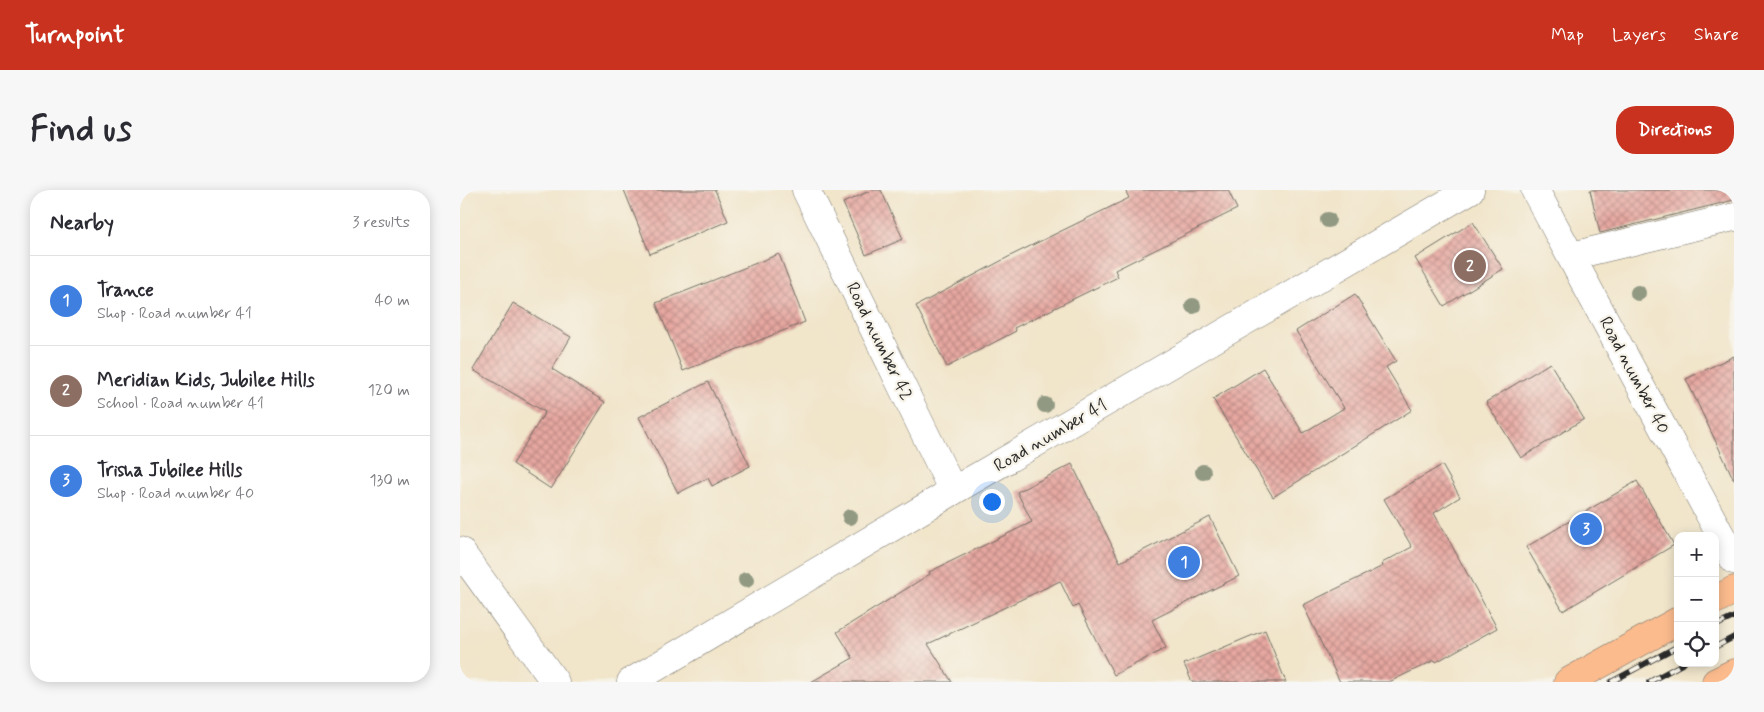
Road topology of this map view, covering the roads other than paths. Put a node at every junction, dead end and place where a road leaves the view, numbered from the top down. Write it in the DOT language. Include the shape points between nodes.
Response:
graph roads {
  1 [pos="806,190"];
  2 [pos="1470,190"];
  3 [pos="1535,190"];
  4 [pos="1734,217"];
  5 [pos="1571,256"];
  6 [pos="953,491"];
  7 [pos="460,551"];
  8 [pos="1734,560"];
  9 [pos="1734,590"];
  10 [pos="1719,598"];
  11 [pos="1676,622"];
  12 [pos="1734,673"];
  13 [pos="555,682"];
  14 [pos="631,682"];
  15 [pos="1568,682"];
  16 [pos="1716,682"];
  1 -- 6 [label="street, Road number 42"];
  2 -- 6 [label="street, Road number 41"];
  3 -- 5 [label="street, Road number 40"];
  4 -- 5 [label="street"];
  5 -- 8 [label="street, Road number 40"];
  6 -- 14 [label="street, Road number 41"];
  7 -- 13 [label="street"];
  9 -- 10 [label="main road"];
  11 -- 15 [label="main road"];
  12 -- 16 [label="main road"];
}
